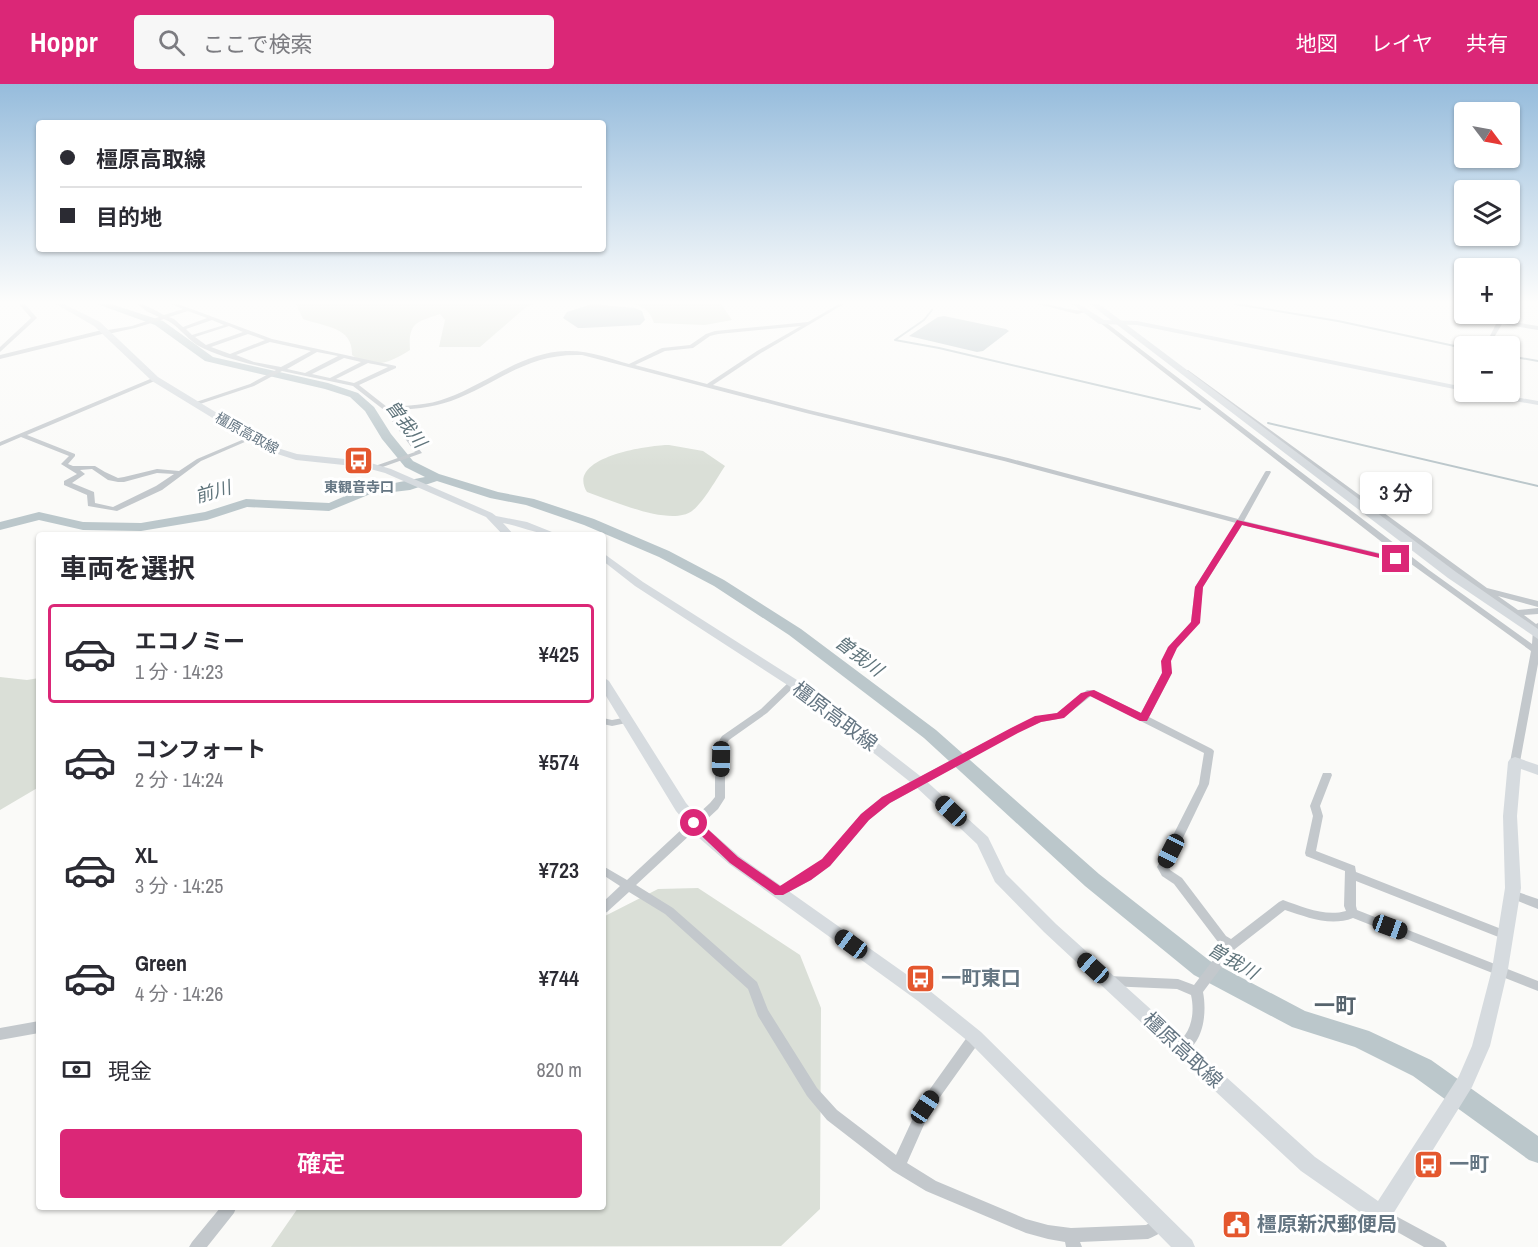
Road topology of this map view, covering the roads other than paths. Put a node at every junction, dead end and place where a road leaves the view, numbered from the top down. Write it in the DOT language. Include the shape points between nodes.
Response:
graph roads {
  1 [pos="134,358"];
  2 [pos="238,358"];
  3 [pos="302,358"];
  4 [pos="338,358"];
  5 [pos="352,358"];
  6 [pos="542,358"];
  7 [pos="604,358"];
  8 [pos="645,358"];
  9 [pos="753,358"];
  10 [pos="1150,358"];
  11 [pos="1158,358"];
  12 [pos="1163,358"];
  13 [pos="1312,358"];
  14 [pos="367,362"];
  15 [pos="631,365"];
  16 [pos="282,369"];
  17 [pos="307,374"];
  18 [pos="155,379"];
  19 [pos="332,379"];
  20 [pos="356,385"];
  21 [pos="709,385"];
  22 [pos="1454,387"];
  23 [pos="1520,401"];
  24 [pos="195,404"];
  25 [pos="1538,404"];
  26 [pos="386,410"];
  27 [pos="21,435"];
  28 [pos="0,436"];
  29 [pos="251,438"];
  30 [pos="10,440"];
  31 [pos="0,444"];
  32 [pos="377,467"];
  33 [pos="74,468"];
  34 [pos="1268,472"];
  35 [pos="181,473"];
  36 [pos="495,519"];
  37 [pos="1240,522"];
  38 [pos="506,532"];
  39 [pos="546,532"];
  40 [pos="606,558"];
  41 [pos="1408,559"];
  42 [pos="1483,590"];
  43 [pos="1538,604"];
  44 [pos="1538,611"];
  45 [pos="1513,612"];
  46 [pos="1538,627"];
  47 [pos="1538,635"];
  48 [pos="1537,652"];
  49 [pos="793,683"];
  50 [pos="606,686"];
  51 [pos="1143,719"];
  52 [pos="628,720"];
  53 [pos="606,722"];
  54 [pos="1515,762"];
  55 [pos="1538,770"];
  56 [pos="1328,775"];
  57 [pos="919,782"];
  58 [pos="694,823"];
  59 [pos="606,872"];
  60 [pos="1352,875"];
  61 [pos="629,884"];
  62 [pos="779,892"];
  63 [pos="1512,894"];
  64 [pos="1538,904"];
  65 [pos="606,906"];
  66 [pos="1353,913"];
  67 [pos="1505,935"];
  68 [pos="1228,950"];
  69 [pos="1500,969"];
  70 [pos="1108,981"];
  71 [pos="1538,986"];
  72 [pos="1199,990"];
  73 [pos="36,1028"];
  74 [pos="0,1034"];
  75 [pos="975,1036"];
  76 [pos="1182,1047"];
  77 [pos="898,1166"];
  78 [pos="227,1210"];
  79 [pos="1381,1215"];
  80 [pos="1161,1223"];
  81 [pos="1073,1241"];
  82 [pos="197,1247"];
  83 [pos="1185,1247"];
  84 [pos="1439,1247"];
  1 -- 18 [label="main road, 橿原高取線"];
  2 -- 16 [label="street"];
  3 -- 16 [label="street"];
  4 -- 17 [label="street"];
  5 -- 14 [label="street"];
  6 -- 26 [label="street" via="505,371 451,399"];
  7 -- 15 [label="street"];
  8 -- 15 [label="street"];
  9 -- 21 [label="street"];
  10 -- 41 [label="street"];
  11 -- 47 [label="highway"];
  12 -- 42 [label="street" via="1196,376"];
  13 -- 22 [label="main road"];
  14 -- 19 [label="street"];
  14 -- 20 [label="street" via="394,367"];
  15 -- 21 [label="street"];
  16 -- 17 [label="street"];
  16 -- 24 [label="street"];
  17 -- 19 [label="street"];
  18 -- 24 [label="main road, 橿原高取線"];
  18 -- 27 [label="street"];
  19 -- 20 [label="street"];
  20 -- 26 [label="street"];
  21 -- 37 [label="street"];
  23 -- 25 [label="main road"];
  24 -- 29 [label="main road, 橿原高取線"];
  26 -- 32 [label="street" via="419,453"];
  27 -- 30 [label="street"];
  27 -- 33 [label="street" via="73,455 64,464"];
  28 -- 30 [label="street"];
  29 -- 32 [label="main road, 橿原高取線" via="286,455"];
  29 -- 35 [label="street" via="199,460"];
  30 -- 31 [label="street"];
  32 -- 36 [label="main road, 橿原高取線"];
  33 -- 35 [label="street" via="93,467 116,480 157,471"];
  33 -- 35 [label="street" via="82,474 67,483 91,494 91,504 114,509"];
  34 -- 37 [label="street"];
  36 -- 38 [label="main road, 橿原高取線"];
  36 -- 39 [label="main road, 橿原高取線"];
  37 -- 41 [label="street"];
  37 -- 51 [label="street" via="1199,587 1195,623 1173,647 1166,661 1167,673"];
  40 -- 49 [label="main road, 橿原高取線" via="639,584"];
  41 -- 48 [label="street"];
  42 -- 43 [label="street"];
  42 -- 45 [label="street"];
  44 -- 45 [label="street"];
  45 -- 46 [label="street"];
  46 -- 48 [label="street"];
  48 -- 54 [label="street"];
  49 -- 57 [label="main road, 橿原高取線"];
  49 -- 58 [label="street" via="764,711 725,738 720,747 720,798"];
  50 -- 52 [label="main road"];
  51 -- 57 [label="street" via="1090,692 1060,716 1039,719"];
  51 -- 68 [label="street" via="1209,751 1204,784 1163,867 1178,881"];
  52 -- 53 [label="street"];
  52 -- 58 [label="main road"];
  54 -- 55 [label="main road"];
  54 -- 63 [label="main road" via="1510,816"];
  56 -- 60 [label="street" via="1315,806 1318,816 1310,853 1351,870"];
  57 -- 62 [label="street" via="886,800 865,817 826,863"];
  57 -- 70 [label="main road, 橿原高取線" via="982,840 1000,878"];
  58 -- 61 [label="street"];
  58 -- 62 [label="main road" via="734,860"];
  59 -- 61 [label="street"];
  60 -- 66 [label="street"];
  60 -- 67 [label="street"];
  61 -- 65 [label="street"];
  61 -- 77 [label="street" via="669,911 753,986 762,1012 812,1092 832,1115"];
  62 -- 75 [label="main road"];
  63 -- 64 [label="street"];
  63 -- 67 [label="main road"];
  66 -- 68 [label="street" via="1330,918 1283,905"];
  66 -- 69 [label="street"];
  67 -- 69 [label="main road"];
  68 -- 72 [label="street"];
  69 -- 71 [label="street"];
  69 -- 79 [label="main road" via="1481,1046 1466,1081"];
  70 -- 72 [label="street" via="1178,984"];
  70 -- 76 [label="main road, 橿原高取線"];
  72 -- 76 [label="street" via="1201,1005 1192,1040"];
  73 -- 74 [label="street"];
  75 -- 77 [label="street" via="925,1107"];
  75 -- 80 [label="main road"];
  76 -- 79 [label="main road, 橿原高取線" via="1308,1164"];
  77 -- 81 [label="street" via="931,1186"];
  78 -- 82 [label="street"];
  79 -- 84 [label="street"];
  80 -- 81 [label="street" via="1148,1232"];
  80 -- 83 [label="main road"];
}
